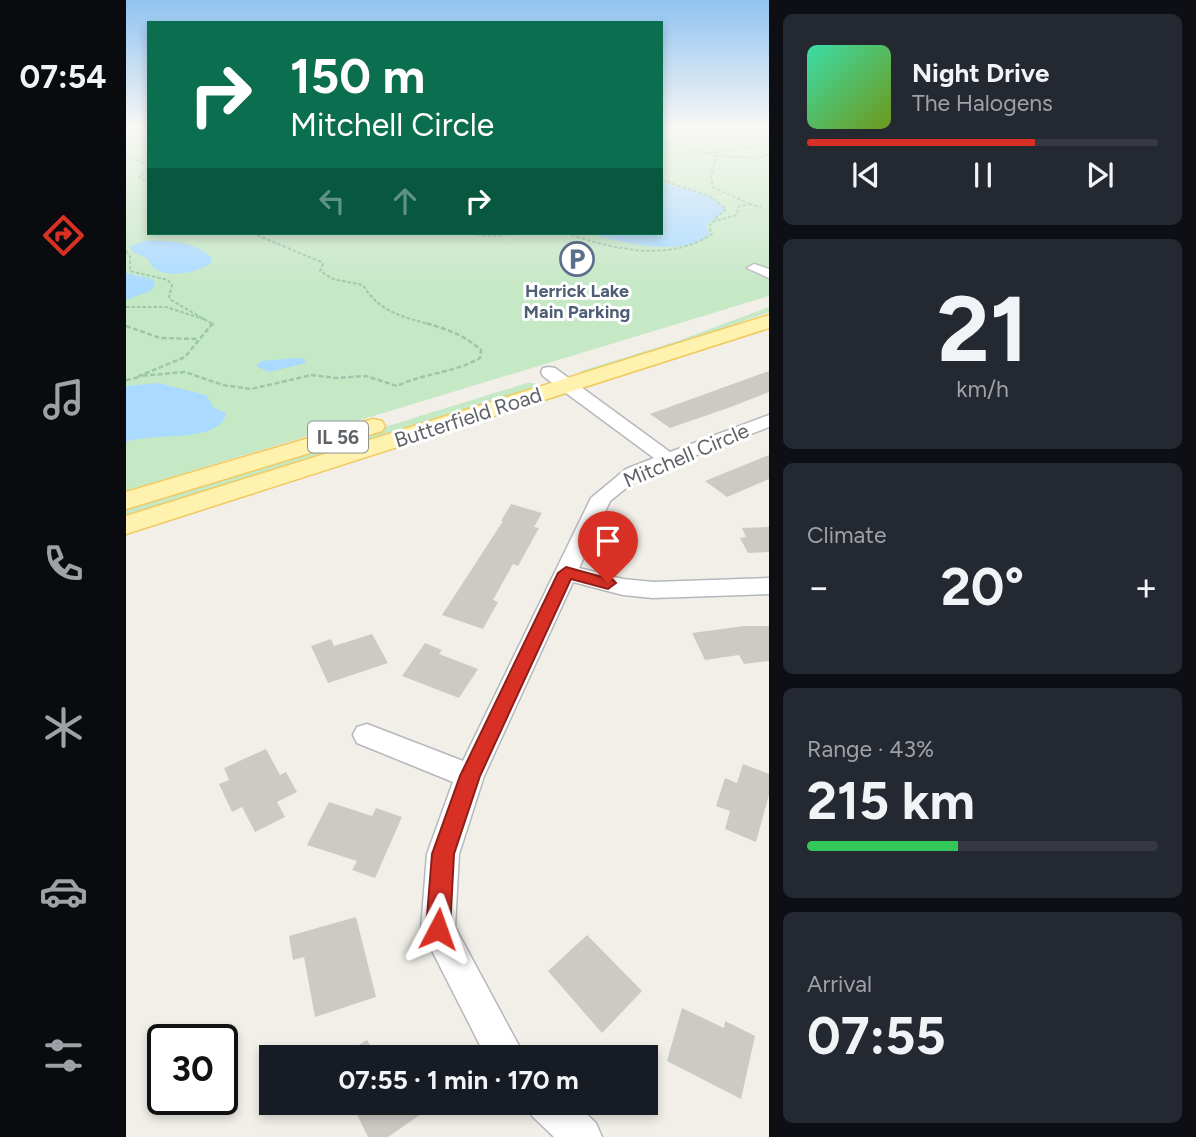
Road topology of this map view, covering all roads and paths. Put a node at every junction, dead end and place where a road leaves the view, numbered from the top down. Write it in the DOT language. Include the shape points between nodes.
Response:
graph roads {
  1 [pos="665,181"];
  2 [pos="712,181"];
  3 [pos="749,204"];
  4 [pos="761,207"];
  5 [pos="712,222"];
  6 [pos="257,235"];
  7 [pos="481,235"];
  8 [pos="510,235"];
  9 [pos="572,235"];
  10 [pos="126,251"];
  11 [pos="754,268"];
  12 [pos="769,274"];
  13 [pos="769,303"];
  14 [pos="126,307"];
  15 [pos="769,321"];
  16 [pos="213,322"];
  17 [pos="126,326"];
  18 [pos="198,339"];
  19 [pos="140,377"];
  20 [pos="559,379"];
  21 [pos="126,380"];
  22 [pos="769,421"];
  23 [pos="667,459"];
  24 [pos="126,501"];
  25 [pos="126,525"];
  26 [pos="566,573"];
  27 [pos="769,586"];
  28 [pos="367,735"];
  29 [pos="470,776"];
  30 [pos="500,1045"];
  31 [pos="559,1115"];
  32 [pos="582,1137"];
  1 -- 5 [label="path" via="717,200 726,209"];
  2 -- 3 [label="path" via="713,187"];
  3 -- 4 [label="path"];
  3 -- 5 [label="path" via="738,207 737,215"];
  5 -- 9 [label="path" via="712,234 706,240 662,253"];
  6 -- 19 [label="path" via="321,262 320,271 332,279 363,285 369,298 383,308 472,342 481,350 480,358 397,386 366,376 312,374 251,388 223,385 184,372"];
  7 -- 8 [label="path"];
  10 -- 16 [label="path" via="130,271 168,280 171,300"];
  11 -- 12 [label="street"];
  13 -- 20 [label="main road, Butterfield Road / IL 56"];
  14 -- 16 [label="path" via="166,307"];
  15 -- 20 [label="main road, Butterfield Road / IL 56"];
  16 -- 18 [label="path" via="215,326"];
  17 -- 18 [label="path" via="160,338"];
  18 -- 19 [label="path" via="185,357"];
  19 -- 21 [label="path"];
  20 -- 23 [label="street"];
  20 -- 24 [label="main road, Butterfield Road / IL 56"];
  20 -- 25 [label="main road, Butterfield Road / IL 56"];
  22 -- 23 [label="street, Mitchell Circle"];
  23 -- 26 [label="street, Mitchell Circle" via="633,473 601,498"];
  26 -- 27 [label="street" via="653,590"];
  26 -- 29 [label="street"];
  28 -- 29 [label="street"];
  29 -- 30 [label="street" via="443,854 438,929"];
  31 -- 32 [label="street"];
}
